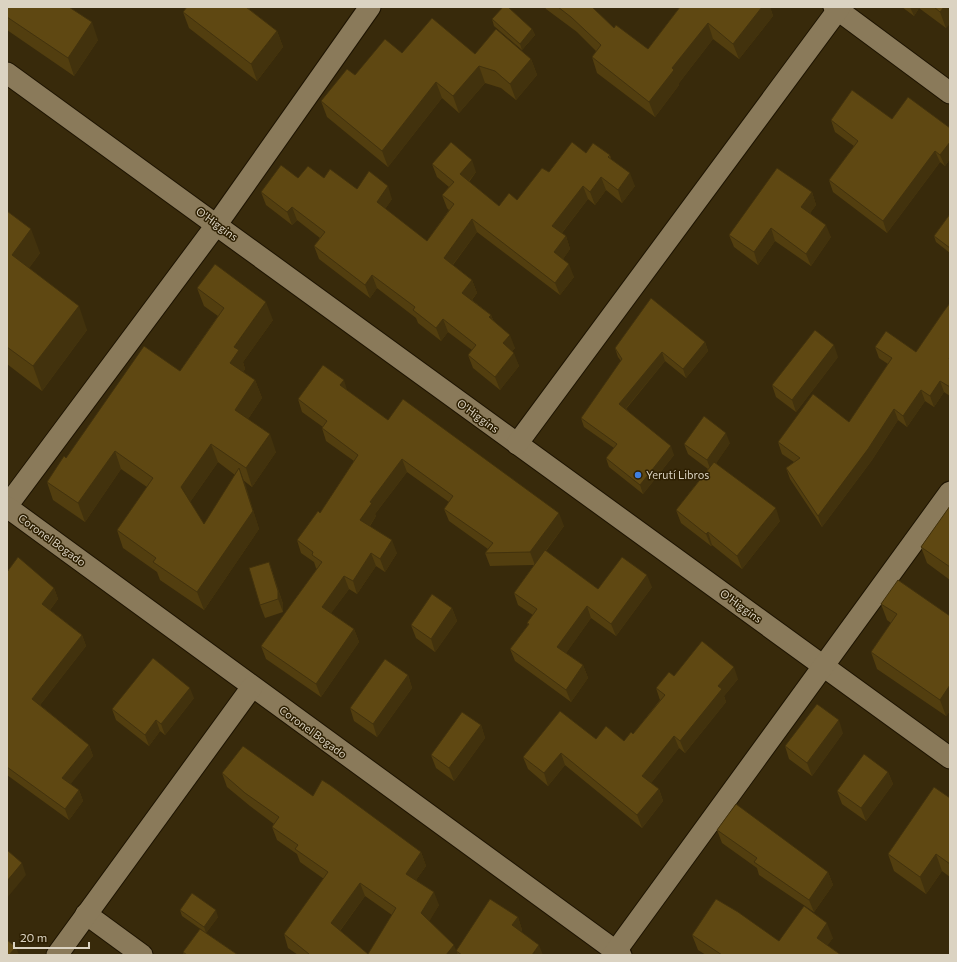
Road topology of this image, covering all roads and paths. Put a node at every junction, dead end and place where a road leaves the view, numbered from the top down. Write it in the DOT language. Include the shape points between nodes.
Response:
graph roads {
  1 [pos="370,7"];
  2 [pos="837,8"];
  3 [pos="7,73"];
  4 [pos="950,93"];
  5 [pos="217,224"];
  6 [pos="517,444"];
  7 [pos="950,492"];
  8 [pos="7,506"];
  9 [pos="823,665"];
  10 [pos="252,687"];
  11 [pos="950,758"];
  12 [pos="86,914"];
  13 [pos="617,954"];
  14 [pos="57,955"];
  15 [pos="142,955"];
  1 -- 5 [label="street"];
  2 -- 4 [label="street"];
  2 -- 6 [label="street"];
  3 -- 5 [label="street, O'Higgins"];
  5 -- 6 [label="street, O'Higgins"];
  5 -- 8 [label="street"];
  6 -- 9 [label="street, O'Higgins"];
  7 -- 9 [label="street"];
  8 -- 10 [label="street, Coronel Bogado"];
  9 -- 11 [label="street, O'Higgins"];
  9 -- 13 [label="street"];
  10 -- 12 [label="street"];
  10 -- 13 [label="street, Coronel Bogado"];
  12 -- 14 [label="street"];
  12 -- 15 [label="street"];
}
